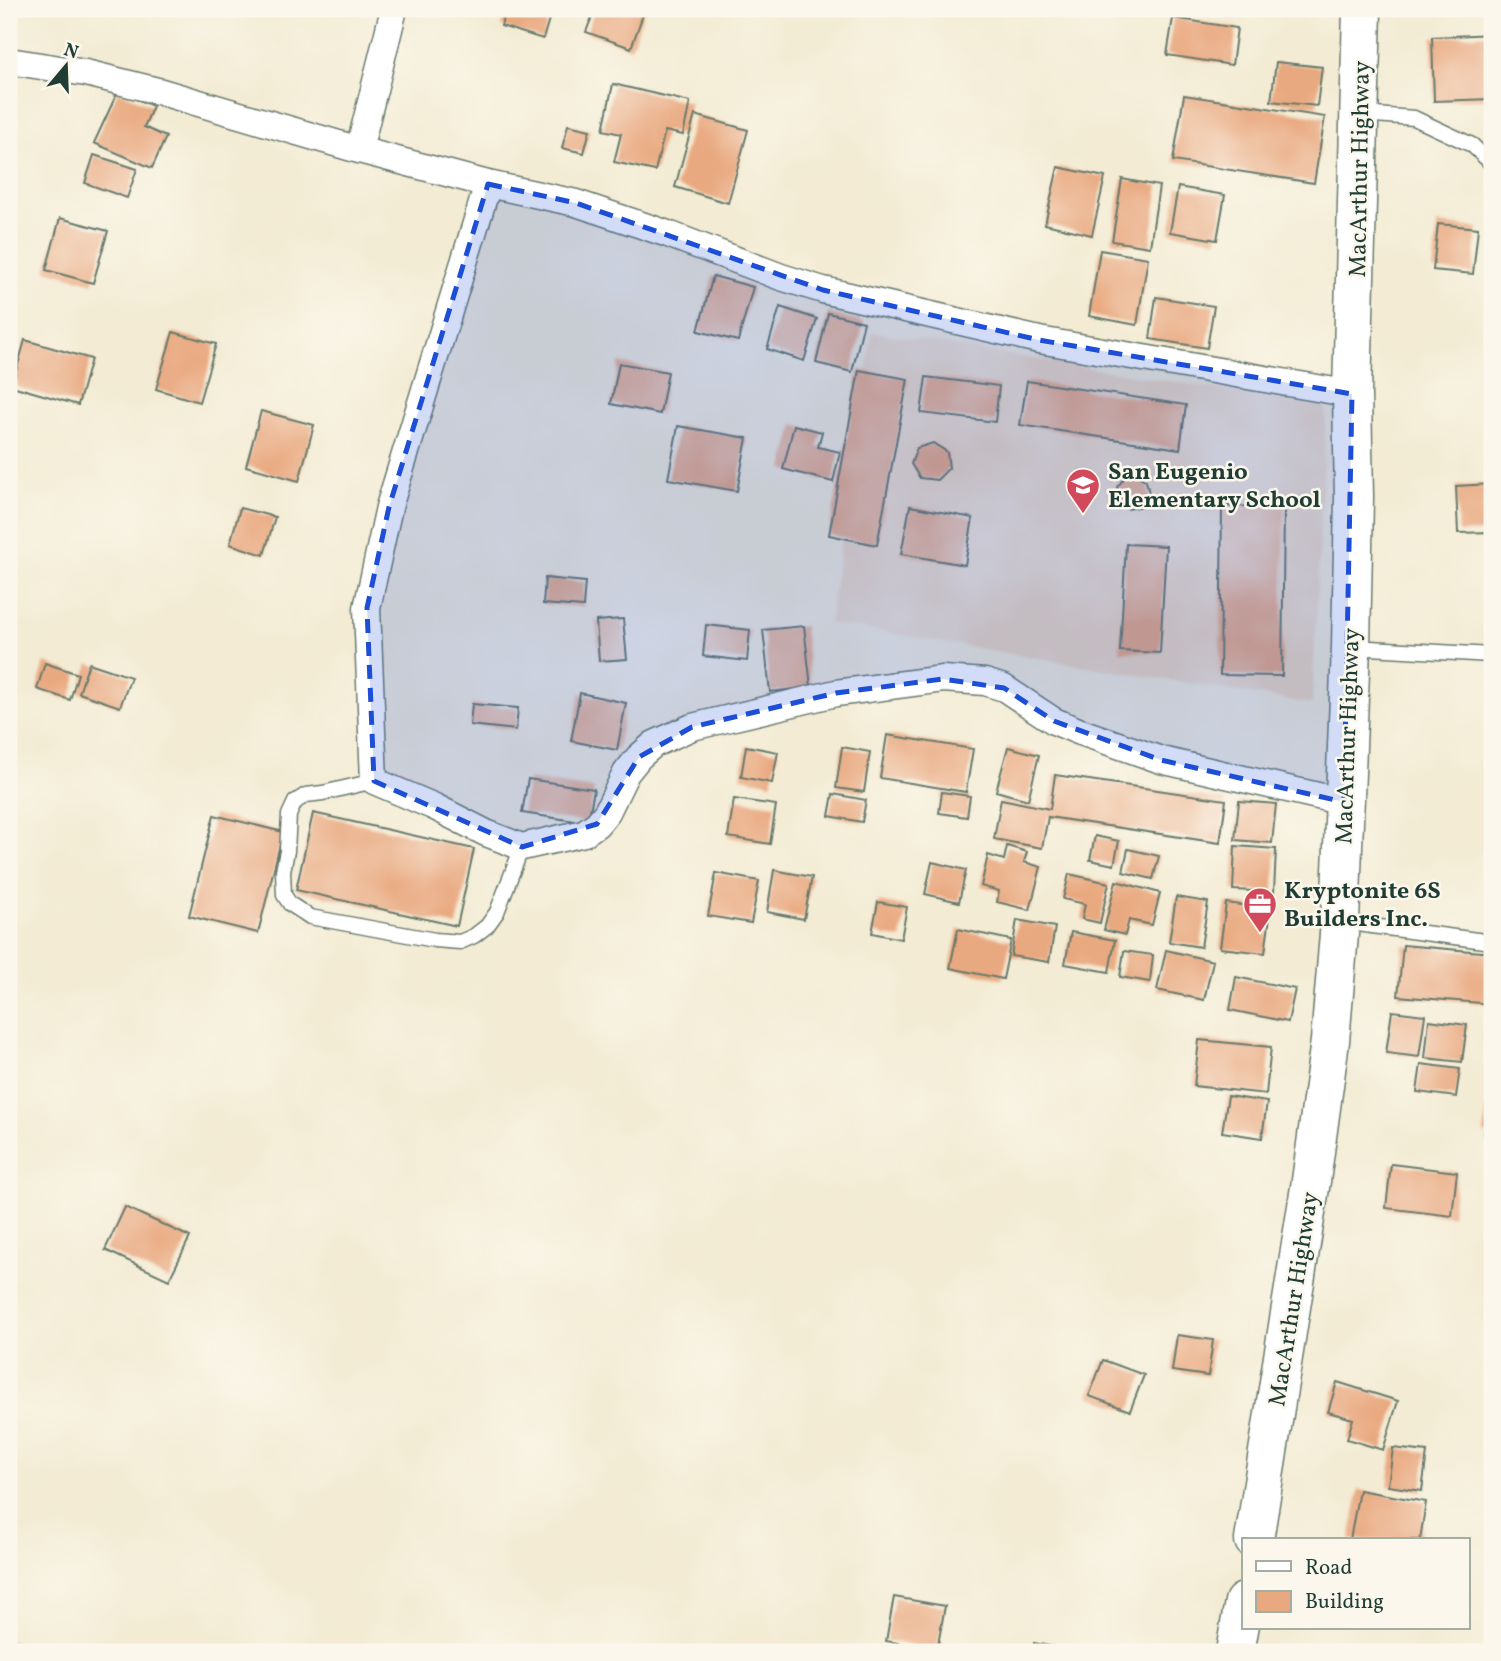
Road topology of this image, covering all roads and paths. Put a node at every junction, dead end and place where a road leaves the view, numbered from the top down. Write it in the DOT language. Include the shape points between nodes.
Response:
graph roads {
  1 [pos="394,9"];
  2 [pos="1362,9"];
  3 [pos="9,61"];
  4 [pos="1361,114"];
  5 [pos="359,150"];
  6 [pos="1492,164"];
  7 [pos="488,184"];
  8 [pos="1352,394"];
  9 [pos="1351,647"];
  10 [pos="1491,655"];
  11 [pos="374,781"];
  12 [pos="1344,802"];
  13 [pos="522,847"];
  14 [pos="1340,922"];
  15 [pos="1492,942"];
  16 [pos="1254,1538"];
  17 [pos="1242,1613"];
  18 [pos="1235,1652"];
  1 -- 5 [label="street"];
  2 -- 4 [label="highway, MacArthur Highway"];
  3 -- 5 [label="street" via="158,91"];
  4 -- 6 [label="lane" via="1414,118 1472,145"];
  4 -- 8 [label="highway, MacArthur Highway"];
  5 -- 7 [label="street"];
  7 -- 8 [label="street" via="576,203 837,293 1038,340"];
  7 -- 11 [label="street" via="390,508 368,608"];
  8 -- 9 [label="highway, MacArthur Highway"];
  9 -- 10 [label="lane"];
  9 -- 12 [label="highway, MacArthur Highway"];
  11 -- 13 [label="street"];
  11 -- 13 [label="lane" via="306,794 295,802 289,815 284,895 310,916 460,942 487,926 497,912"];
  12 -- 13 [label="street" via="1161,760 1054,720 1004,688 943,679 836,694 692,727 654,744 639,757 597,824 583,833"];
  12 -- 14 [label="highway, MacArthur Highway"];
  14 -- 15 [label="lane"];
  14 -- 16 [label="highway, MacArthur Highway" via="1311,1181"];
  17 -- 18 [label="highway"];
}
